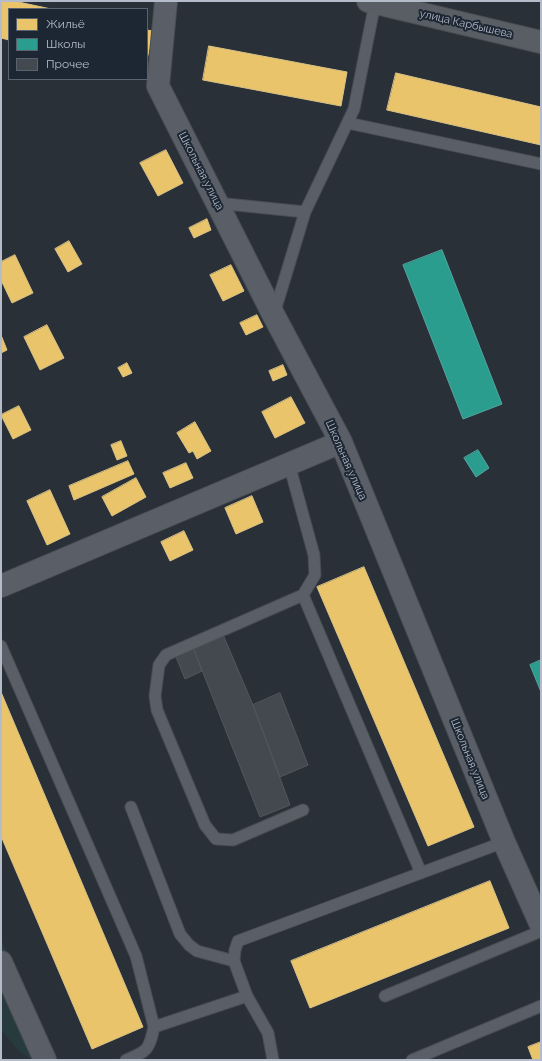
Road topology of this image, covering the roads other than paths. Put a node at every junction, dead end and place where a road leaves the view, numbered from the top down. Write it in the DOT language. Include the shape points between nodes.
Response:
graph roads {
  1 [pos="166,1"];
  2 [pos="371,2"];
  3 [pos="541,42"];
  4 [pos="348,123"];
  5 [pos="541,164"];
  6 [pos="217,203"];
  7 [pos="305,212"];
  8 [pos="273,314"];
  9 [pos="341,442"];
  10 [pos="290,464"];
  11 [pos="1,586"];
  12 [pos="303,594"];
  13 [pos="1,646"];
  14 [pos="130,807"];
  15 [pos="303,810"];
  16 [pos="504,842"];
  17 [pos="421,873"];
  18 [pos="541,925"];
  19 [pos="541,932"];
  20 [pos="234,961"];
  21 [pos="1,962"];
  22 [pos="247,996"];
  23 [pos="386,996"];
  24 [pos="541,1006"];
  25 [pos="154,1027"];
  26 [pos="45,1060"];
  27 [pos="126,1060"];
  28 [pos="273,1060"];
  29 [pos="412,1060"];
  1 -- 6 [label="street, Школьная улица" via="158,86"];
  2 -- 3 [label="main road, улица Карбышева"];
  2 -- 4 [label="lane" via="354,109"];
  4 -- 5 [label="lane"];
  4 -- 7 [label="lane"];
  6 -- 7 [label="lane"];
  6 -- 8 [label="street, Школьная улица"];
  7 -- 8 [label="lane"];
  8 -- 9 [label="street, Школьная улица"];
  9 -- 10 [label="street"];
  9 -- 16 [label="street, Школьная улица"];
  10 -- 11 [label="street"];
  10 -- 12 [label="lane" via="314,555 315,575"];
  12 -- 15 [label="lane" via="166,655 159,665 155,696 157,710 202,818 216,839 233,840"];
  12 -- 17 [label="lane"];
  13 -- 25 [label="lane" via="136,956"];
  14 -- 20 [label="lane" via="180,934 197,951"];
  16 -- 17 [label="lane"];
  16 -- 18 [label="street, Школьная улица"];
  17 -- 20 [label="lane" via="238,941"];
  19 -- 23 [label="lane"];
  20 -- 22 [label="lane"];
  21 -- 26 [label="street"];
  22 -- 25 [label="lane"];
  22 -- 28 [label="lane" via="268,1033"];
  24 -- 29 [label="lane"];
  25 -- 27 [label="lane" via="151,1043 142,1054"];
}
